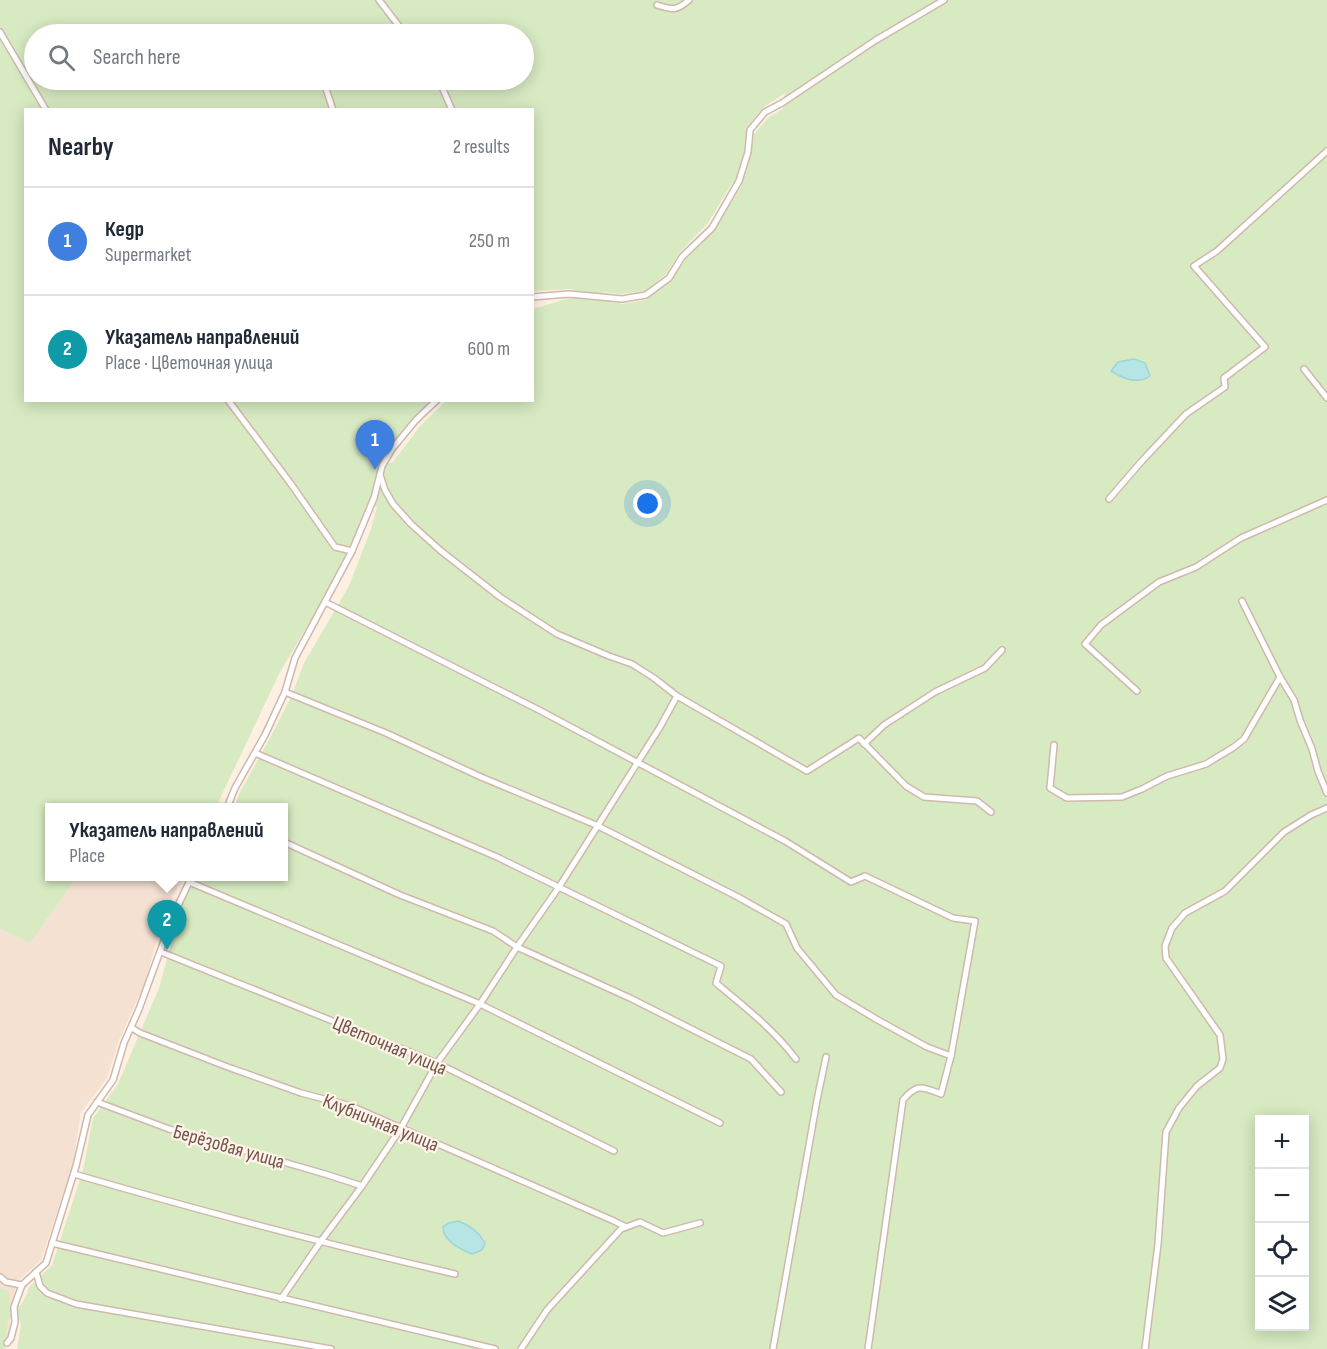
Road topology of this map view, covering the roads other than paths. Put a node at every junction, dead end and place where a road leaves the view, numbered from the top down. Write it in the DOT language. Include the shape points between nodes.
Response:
graph roads {
  1 [pos="379,0"];
  2 [pos="689,0"];
  3 [pos="944,0"];
  4 [pos="657,5"];
  5 [pos="397,24"];
  6 [pos="0,32"];
  7 [pos="24,73"];
  8 [pos="34,90"];
  9 [pos="326,90"];
  10 [pos="443,90"];
  11 [pos="45,108"];
  12 [pos="332,108"];
  13 [pos="451,108"];
  14 [pos="1327,151"];
  15 [pos="534,297"];
  16 [pos="1304,369"];
  17 [pos="1327,398"];
  18 [pos="230,402"];
  19 [pos="435,402"];
  20 [pos="380,475"];
  21 [pos="1109,499"];
  22 [pos="1327,500"];
  23 [pos="352,551"];
  24 [pos="1242,601"];
  25 [pos="325,602"];
  26 [pos="1002,650"];
  27 [pos="1280,677"];
  28 [pos="1137,691"];
  29 [pos="285,692"];
  30 [pos="677,696"];
  31 [pos="864,744"];
  32 [pos="1054,745"];
  33 [pos="255,753"];
  34 [pos="636,763"];
  35 [pos="1327,793"];
  36 [pos="229,803"];
  37 [pos="1327,808"];
  38 [pos="991,812"];
  39 [pos="596,825"];
  40 [pos="288,844"];
  41 [pos="189,881"];
  42 [pos="195,881"];
  43 [pos="559,887"];
  44 [pos="517,946"];
  45 [pos="161,952"];
  46 [pos="480,1004"];
  47 [pos="132,1028"];
  48 [pos="951,1056"];
  49 [pos="826,1057"];
  50 [pos="796,1059"];
  51 [pos="437,1064"];
  52 [pos="781,1092"];
  53 [pos="98,1102"];
  54 [pos="720,1123"];
  55 [pos="401,1128"];
  56 [pos="614,1151"];
  57 [pos="74,1174"];
  58 [pos="362,1186"];
  59 [pos="700,1223"];
  60 [pos="626,1227"];
  61 [pos="321,1241"];
  62 [pos="52,1243"];
  63 [pos="36,1272"];
  64 [pos="455,1274"];
  65 [pos="0,1277"];
  66 [pos="22,1285"];
  67 [pos="281,1299"];
  68 [pos="7,1343"];
  69 [pos="331,1349"];
  70 [pos="495,1349"];
  71 [pos="521,1349"];
  72 [pos="772,1349"];
  73 [pos="868,1349"];
  74 [pos="1145,1349"];
  1 -- 5 [label="street"];
  2 -- 4 [label="street" via="681,8"];
  3 -- 15 [label="street" via="765,112 750,130 739,181 712,228 682,257 669,278 646,295 622,299 569,294"];
  6 -- 7 [label="street"];
  8 -- 11 [label="street"];
  9 -- 12 [label="street"];
  10 -- 13 [label="street"];
  14 -- 21 [label="street" via="1217,251 1194,266 1265,347 1224,378 1225,387 1185,414"];
  16 -- 17 [label="street"];
  18 -- 23 [label="street" via="335,547"];
  19 -- 20 [label="street" via="392,449"];
  20 -- 23 [label="street"];
  20 -- 30 [label="street" via="393,504 411,524 476,579 557,634 632,664"];
  22 -- 28 [label="street" via="1241,538 1196,567 1159,582 1101,625 1085,644"];
  23 -- 25 [label="street"];
  24 -- 27 [label="street"];
  25 -- 29 [label="street" via="296,658"];
  25 -- 34 [label="street"];
  26 -- 31 [label="street" via="985,668 935,692 884,725"];
  27 -- 32 [label="street" via="1244,739 1234,747 1206,764 1167,776 1122,797 1067,798 1050,788"];
  27 -- 35 [label="street" via="1294,700"];
  29 -- 33 [label="street"];
  29 -- 39 [label="street"];
  30 -- 31 [label="street" via="807,771 858,738"];
  30 -- 34 [label="street"];
  31 -- 38 [label="street" via="906,786 924,797 977,801"];
  33 -- 36 [label="street"];
  33 -- 43 [label="street"];
  34 -- 39 [label="street"];
  34 -- 48 [label="street" via="785,841 852,882 865,876 953,918 975,921"];
  37 -- 74 [label="street" via="1284,832 1225,891 1185,913 1172,928 1165,945 1166,958 1220,1035 1222,1059 1220,1068 1197,1086 1179,1108 1166,1132"];
  39 -- 43 [label="street"];
  39 -- 48 [label="street" via="786,924 797,948 836,994 927,1047"];
  40 -- 44 [label="street" via="400,895 493,931"];
  41 -- 45 [label="street"];
  42 -- 46 [label="street"];
  43 -- 44 [label="street"];
  43 -- 50 [label="street" via="721,966 716,983 765,1024"];
  44 -- 46 [label="street"];
  44 -- 52 [label="street" via="751,1059"];
  45 -- 47 [label="street"];
  45 -- 51 [label="street, Цветочная улица"];
  46 -- 51 [label="street"];
  46 -- 54 [label="street"];
  47 -- 53 [label="street" via="113,1080"];
  47 -- 55 [label="street, Клубничная улица" via="225,1066 351,1106"];
  48 -- 73 [label="street" via="941,1094 923,1087 912,1090 903,1100"];
  49 -- 72 [label="street"];
  51 -- 55 [label="street"];
  51 -- 56 [label="street, Цветочная улица"];
  53 -- 57 [label="street" via="88,1115"];
  53 -- 58 [label="street, Берёзовая улица" via="169,1129"];
  55 -- 58 [label="street"];
  55 -- 60 [label="street, Клубничная улица"];
  57 -- 61 [label="street"];
  57 -- 62 [label="street"];
  58 -- 61 [label="street"];
  59 -- 60 [label="street" via="663,1233 640,1222"];
  60 -- 71 [label="street" via="547,1310"];
  61 -- 64 [label="street"];
  61 -- 67 [label="street"];
  62 -- 63 [label="street" via="46,1263"];
  62 -- 67 [label="street"];
  63 -- 66 [label="street"];
  63 -- 69 [label="street" via="47,1293 76,1304"];
  65 -- 66 [label="street"];
  66 -- 68 [label="street"];
  67 -- 70 [label="street"];
}
